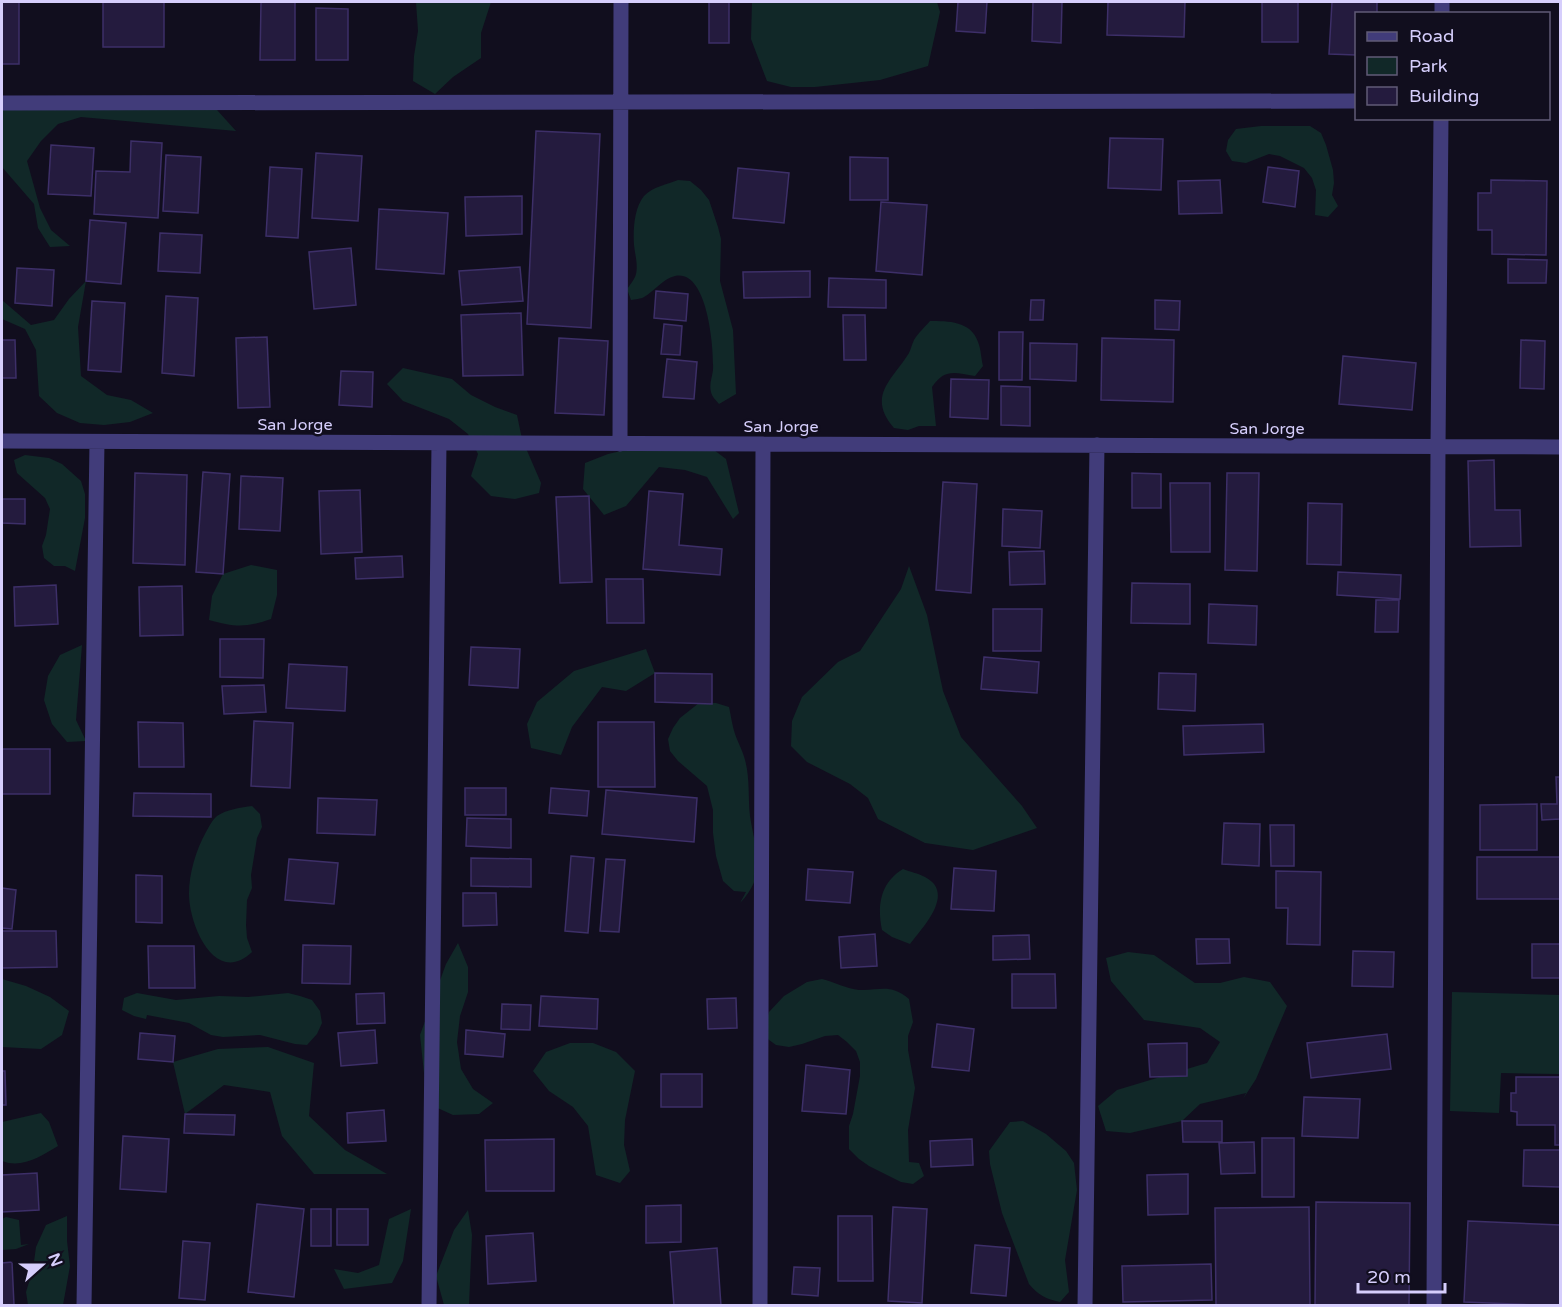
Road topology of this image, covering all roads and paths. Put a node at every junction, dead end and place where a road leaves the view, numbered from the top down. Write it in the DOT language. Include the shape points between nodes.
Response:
graph roads {
  1 [pos="621,2"];
  2 [pos="1355,101"];
  3 [pos="621,102"];
  4 [pos="2,103"];
  5 [pos="1441,120"];
  6 [pos="2,441"];
  7 [pos="97,442"];
  8 [pos="439,443"];
  9 [pos="620,444"];
  10 [pos="763,444"];
  11 [pos="1097,445"];
  12 [pos="1437,447"];
  13 [pos="1560,447"];
  14 [pos="84,1305"];
  15 [pos="429,1305"];
  16 [pos="760,1305"];
  17 [pos="1085,1305"];
  18 [pos="1434,1305"];
  1 -- 3 [label="street"];
  2 -- 3 [label="street"];
  3 -- 4 [label="street"];
  3 -- 9 [label="street"];
  5 -- 12 [label="street"];
  6 -- 7 [label="street, San Jorge"];
  7 -- 8 [label="street, San Jorge"];
  7 -- 14 [label="street"];
  8 -- 9 [label="street, San Jorge"];
  8 -- 15 [label="street"];
  9 -- 10 [label="street, San Jorge"];
  10 -- 11 [label="street, San Jorge"];
  10 -- 16 [label="street"];
  11 -- 12 [label="street, San Jorge"];
  11 -- 17 [label="street"];
  12 -- 13 [label="street, San Jorge"];
  12 -- 18 [label="street"];
}
